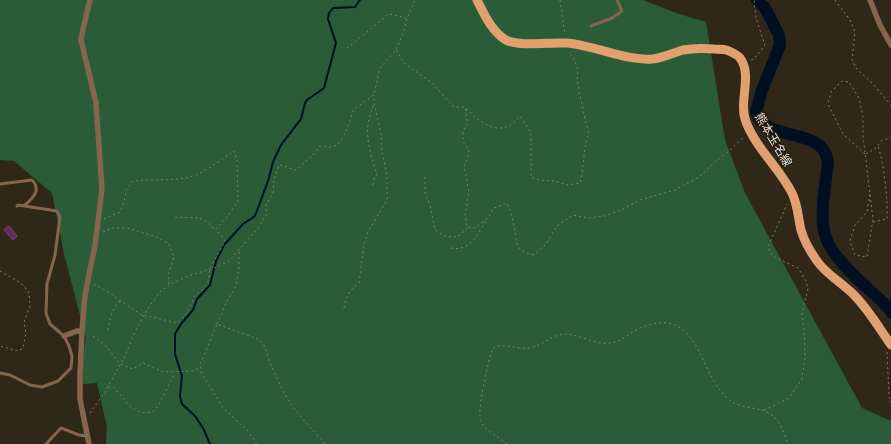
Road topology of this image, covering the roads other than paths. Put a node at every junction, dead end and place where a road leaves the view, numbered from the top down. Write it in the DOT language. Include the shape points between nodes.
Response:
graph roads {
  1 [pos="90,0"];
  2 [pos="477,0"];
  3 [pos="617,0"];
  4 [pos="870,0"];
  5 [pos="591,26"];
  6 [pos="891,45"];
  7 [pos="0,184"];
  8 [pos="16,206"];
  9 [pos="24,206"];
  10 [pos="82,331"];
  11 [pos="64,336"];
  12 [pos="888,347"];
  13 [pos="0,373"];
  14 [pos="87,436"];
  15 [pos="46,444"];
  16 [pos="89,444"];
  1 -- 10 [label="street" via="81,40 96,103 102,189"];
  2 -- 12 [label="main road, 熊本玉名線" via="492,26 508,42 566,43 645,59 702,48 727,50 739,56 745,74 743,112 746,123 792,193 807,245 818,262 854,296 878,324"];
  3 -- 5 [label="lane" via="622,11"];
  4 -- 6 [label="street"];
  7 -- 9 [label="lane" via="32,180 35,183 35,196"];
  8 -- 9 [label="lane"];
  9 -- 11 [label="lane" via="57,211 60,217 55,255 47,284 46,312 50,324"];
  10 -- 11 [label="street"];
  10 -- 14 [label="street" via="80,393"];
  11 -- 13 [label="lane" via="72,356 71,368 58,381 42,387 30,386 10,375"];
  14 -- 15 [label="lane" via="79,436 60,428"];
  14 -- 16 [label="street"];
}
